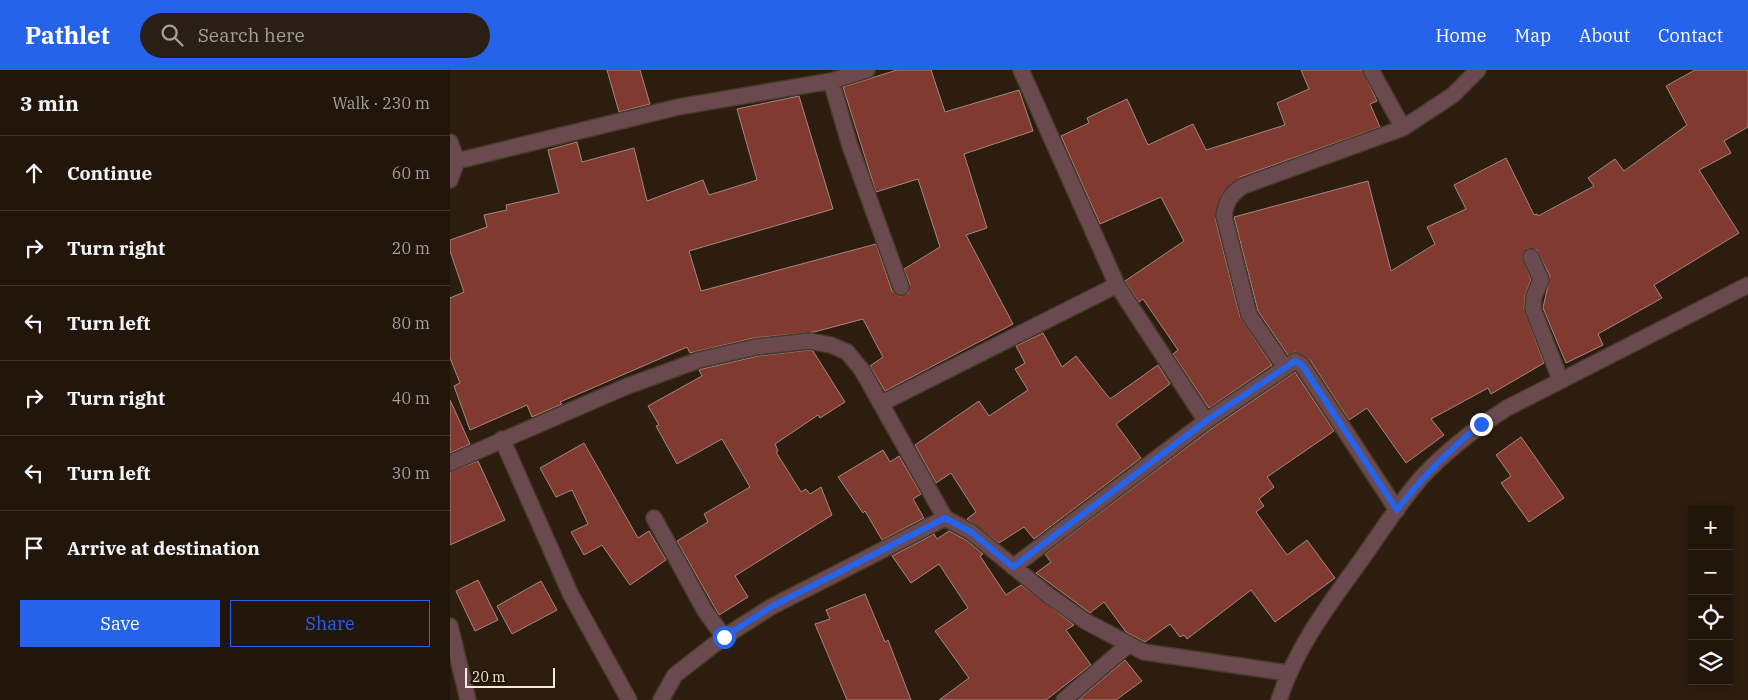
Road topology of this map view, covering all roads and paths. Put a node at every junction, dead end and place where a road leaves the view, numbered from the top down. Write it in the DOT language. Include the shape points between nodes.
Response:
graph roads {
  1 [pos="867,70"];
  2 [pos="1021,70"];
  3 [pos="1371,70"];
  4 [pos="1478,70"];
  5 [pos="831,81"];
  6 [pos="1403,128"];
  7 [pos="450,142"];
  8 [pos="457,161"];
  9 [pos="450,180"];
  10 [pos="1531,257"];
  11 [pos="1117,285"];
  12 [pos="1748,285"];
  13 [pos="901,287"];
  14 [pos="1284,366"];
  15 [pos="1560,379"];
  16 [pos="882,403"];
  17 [pos="1206,421"];
  18 [pos="502,439"];
  19 [pos="450,463"];
  20 [pos="1397,510"];
  21 [pos="654,518"];
  22 [pos="945,518"];
  23 [pos="1013,567"];
  24 [pos="450,626"];
  25 [pos="724,637"];
  26 [pos="1128,645"];
  27 [pos="1288,673"];
  28 [pos="468,700"];
  29 [pos="629,700"];
  30 [pos="661,700"];
  31 [pos="1064,700"];
  32 [pos="1279,700"];
  1 -- 5 [label="street"];
  2 -- 11 [label="street"];
  3 -- 6 [label="street"];
  4 -- 6 [label="street" via="1453,95"];
  5 -- 8 [label="street" via="678,107"];
  5 -- 13 [label="street" via="850,146"];
  6 -- 14 [label="street" via="1243,186 1232,194 1226,204 1224,216 1250,315"];
  7 -- 8 [label="street"];
  8 -- 9 [label="street"];
  10 -- 15 [label="street" via="1541,280 1533,309"];
  11 -- 16 [label="street"];
  11 -- 17 [label="street"];
  12 -- 15 [label="street"];
  14 -- 17 [label="street"];
  14 -- 20 [label="street" via="1295,361 1302,365"];
  15 -- 20 [label="street" via="1481,424 1421,478"];
  16 -- 18 [label="street" via="847,352 809,341 756,346 700,360 625,387"];
  16 -- 22 [label="street"];
  17 -- 23 [label="street"];
  18 -- 19 [label="street"];
  18 -- 29 [label="street" via="571,595"];
  20 -- 27 [label="street" via="1317,620"];
  21 -- 25 [label="street" via="705,611"];
  22 -- 23 [label="street" via="971,532"];
  22 -- 25 [label="street" via="771,607"];
  23 -- 26 [label="street" via="1085,621"];
  24 -- 28 [label="street"];
  25 -- 30 [label="street" via="675,675"];
  26 -- 27 [label="street" via="1144,652"];
  26 -- 31 [label="street"];
  27 -- 32 [label="street"];
}
